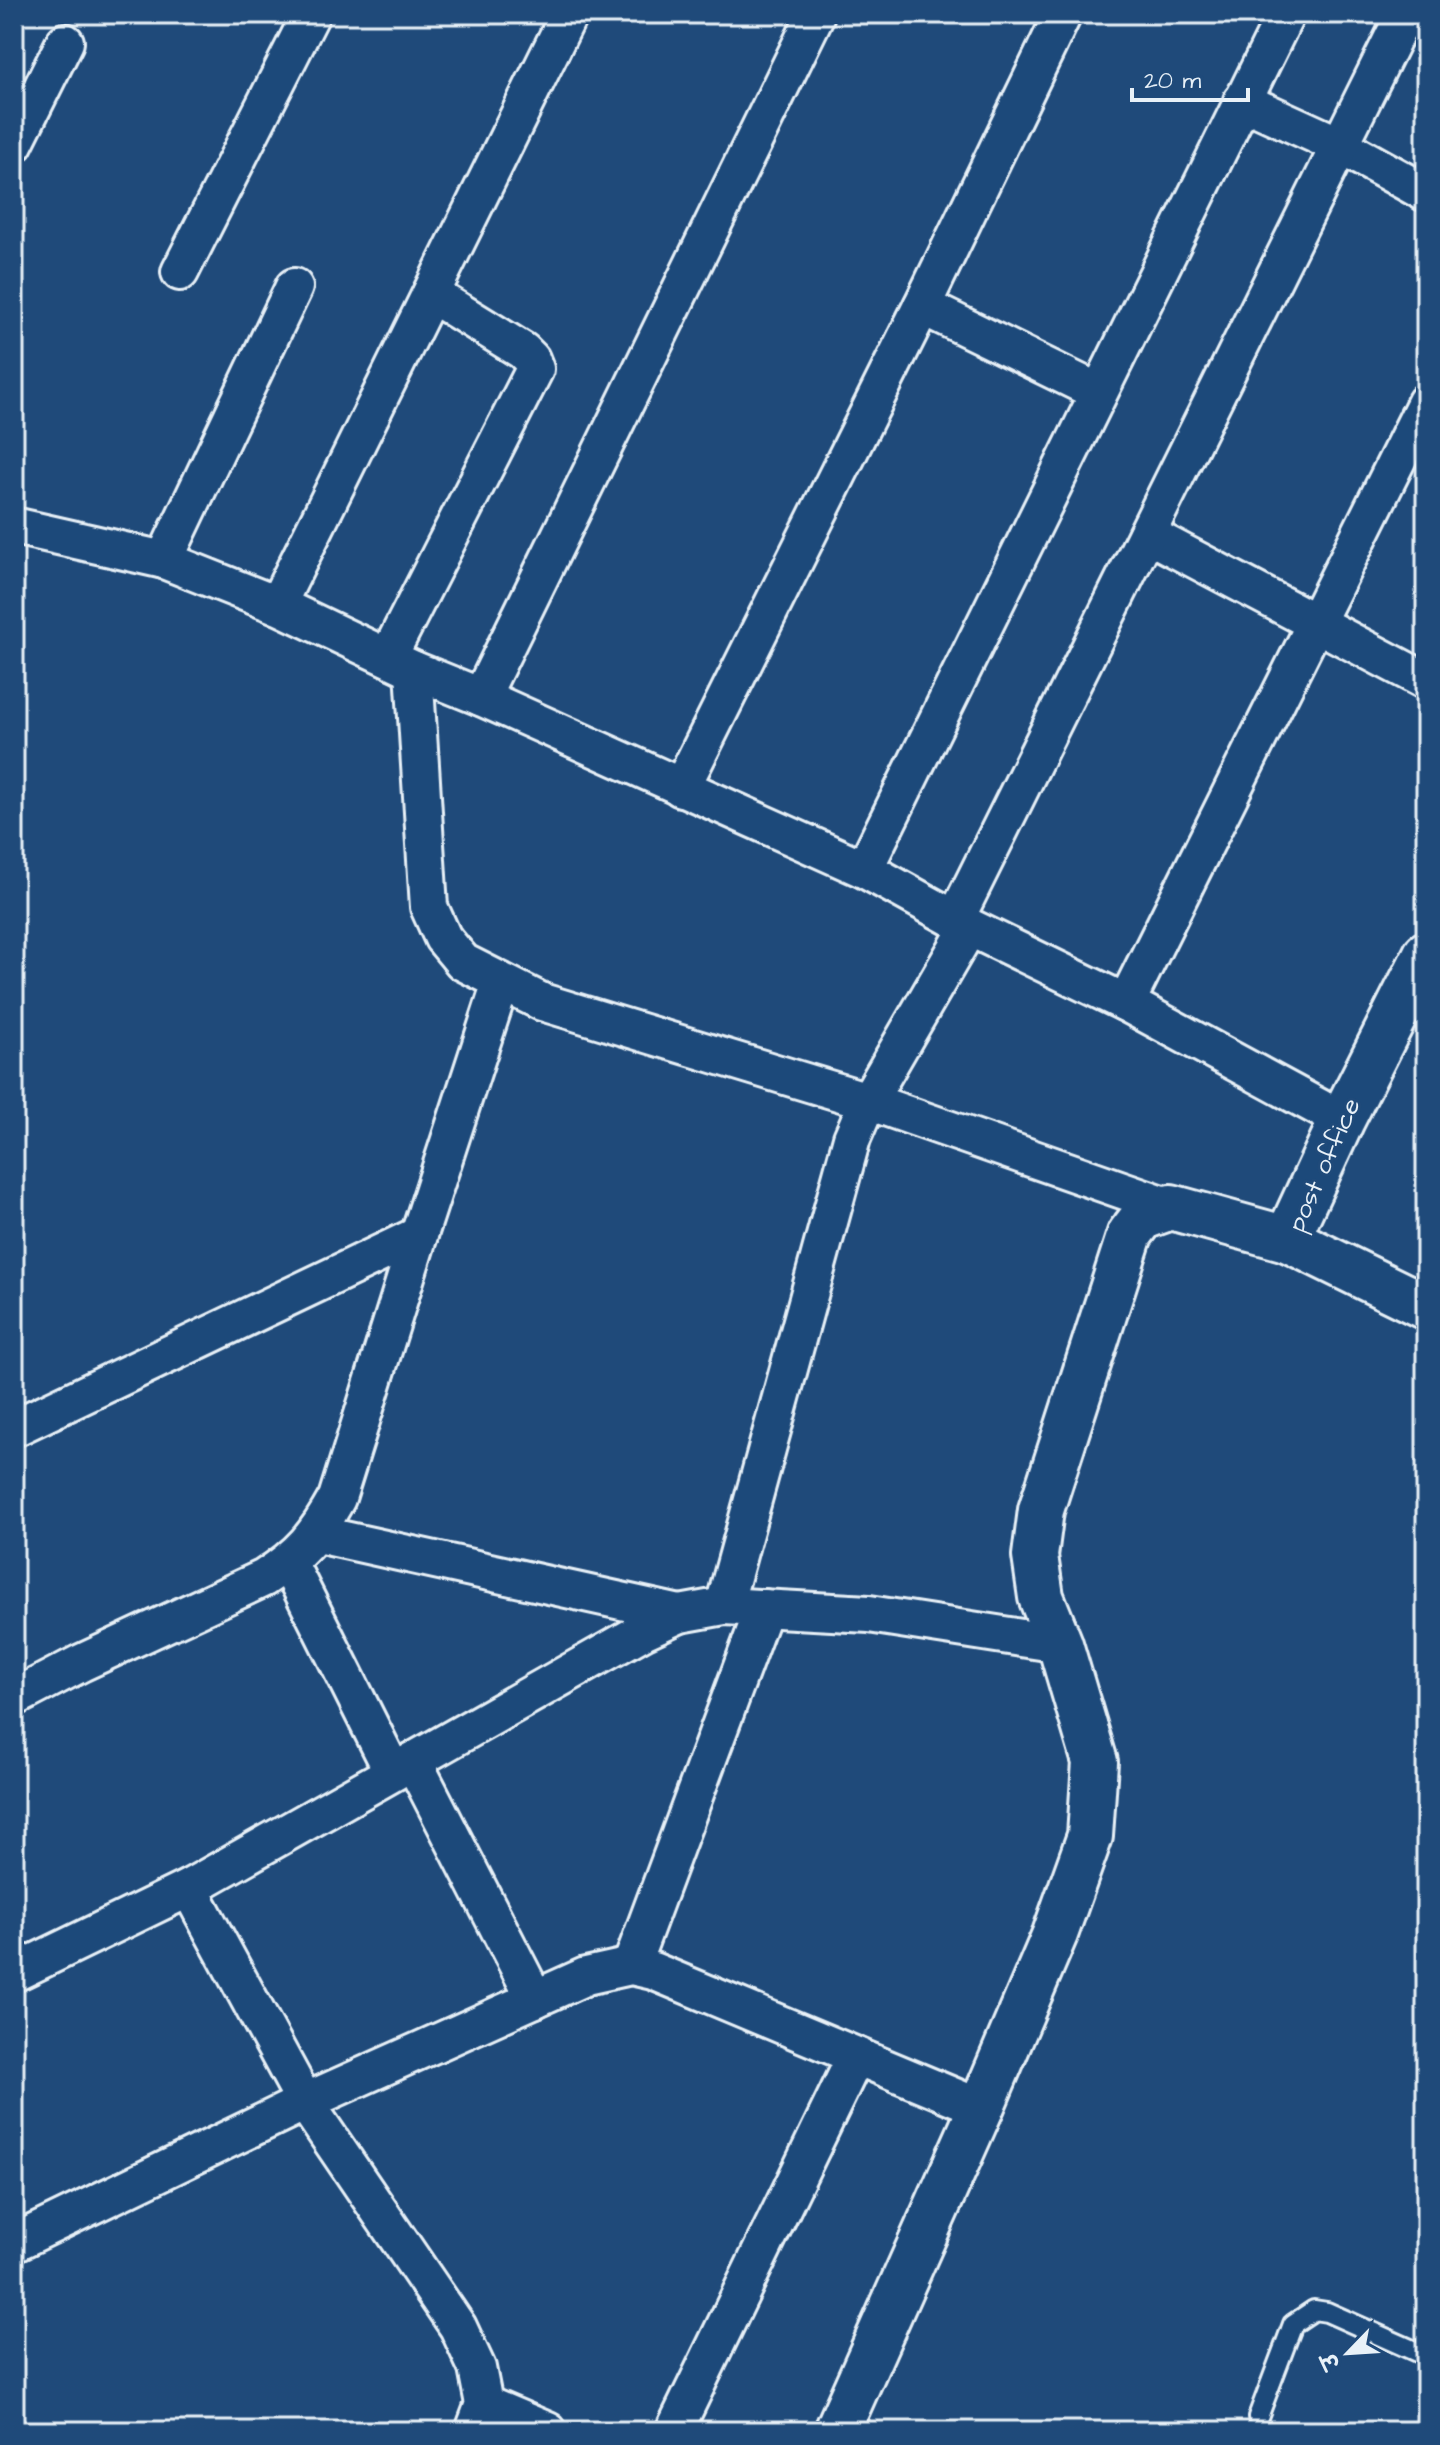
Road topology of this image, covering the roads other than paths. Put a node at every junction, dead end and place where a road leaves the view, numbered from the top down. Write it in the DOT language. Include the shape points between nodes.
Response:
graph roads {
  1 [pos="311,14"];
  2 [pos="569,14"];
  3 [pos="816,14"];
  4 [pos="1063,14"];
  5 [pos="1286,14"];
  6 [pos="1405,14"];
  7 [pos="65,42"];
  8 [pos="1242,101"];
  9 [pos="14,144"];
  10 [pos="1341,146"];
  11 [pos="1426,193"];
  12 [pos="180,272"];
  13 [pos="294,287"];
  14 [pos="431,294"];
  15 [pos="922,306"];
  16 [pos="1098,392"];
  17 [pos="1426,402"];
  18 [pos="14,526"];
  19 [pos="1147,534"];
  20 [pos="164,560"];
  21 [pos="277,605"];
  22 [pos="1316,621"];
  23 [pos="401,664"];
  24 [pos="1426,681"];
  25 [pos="481,697"];
  26 [pos="681,788"];
  27 [pos="864,869"];
  28 [pos="962,923"];
  29 [pos="1426,954"];
  30 [pos="501,983"];
  31 [pos="1126,1003"];
  32 [pos="868,1101"];
  33 [pos="1342,1120"];
  34 [pos="1171,1207"];
  35 [pos="419,1235"];
  36 [pos="1287,1239"];
  37 [pos="1426,1307"];
  38 [pos="14,1428"];
  39 [pos="317,1534"];
  40 [pos="288,1562"];
  41 [pos="724,1606"];
  42 [pos="764,1608"];
  43 [pos="680,1614"];
  44 [pos="1060,1644"];
  45 [pos="14,1698"];
  46 [pos="403,1767"];
  47 [pos="189,1888"];
  48 [pos="631,1966"];
  49 [pos="14,1973"];
  50 [pos="535,1999"];
  51 [pos="856,2056"];
  52 [pos="305,2102"];
  53 [pos="981,2108"];
  54 [pos="14,2243"];
  55 [pos="1426,2356"];
  56 [pos="1258,2417"];
  57 [pos="479,2418"];
  58 [pos="548,2431"];
  59 [pos="674,2431"];
  60 [pos="837,2431"];
  1 -- 12 [label="street"];
  2 -- 14 [label="street"];
  3 -- 25 [label="street"];
  4 -- 15 [label="street"];
  5 -- 8 [label="street"];
  6 -- 10 [label="street"];
  7 -- 9 [label="street"];
  8 -- 10 [label="street"];
  8 -- 16 [label="street"];
  10 -- 11 [label="street"];
  10 -- 19 [label="street"];
  13 -- 20 [label="street"];
  14 -- 21 [label="street"];
  14 -- 23 [label="street" via="523,351 535,369"];
  15 -- 16 [label="street"];
  15 -- 26 [label="street"];
  16 -- 27 [label="street"];
  17 -- 22 [label="street"];
  18 -- 20 [label="street"];
  19 -- 22 [label="street"];
  19 -- 28 [label="street"];
  20 -- 21 [label="street"];
  21 -- 23 [label="street"];
  22 -- 24 [label="street"];
  22 -- 31 [label="street"];
  23 -- 25 [label="street"];
  23 -- 30 [label="street" via="429,907 443,938 463,962"];
  25 -- 26 [label="street"];
  26 -- 27 [label="street"];
  27 -- 28 [label="street"];
  28 -- 31 [label="street"];
  28 -- 32 [label="street"];
  29 -- 33 [label="street, post office"];
  30 -- 32 [label="street" via="542,1002"];
  30 -- 35 [label="street"];
  31 -- 33 [label="street"];
  32 -- 34 [label="street"];
  32 -- 41 [label="street" via="837,1188"];
  33 -- 36 [label="street, post office"];
  34 -- 36 [label="street"];
  34 -- 44 [label="street" via="1143,1217 1130,1234 1041,1510 1035,1556 1041,1597"];
  35 -- 38 [label="street"];
  35 -- 39 [label="street" via="337,1498"];
  36 -- 37 [label="street, post office"];
  39 -- 40 [label="street"];
  39 -- 43 [label="street"];
  40 -- 45 [label="street"];
  40 -- 46 [label="street"];
  41 -- 42 [label="street"];
  41 -- 43 [label="street"];
  42 -- 44 [label="street" via="869,1614"];
  42 -- 48 [label="street"];
  43 -- 46 [label="street"];
  44 -- 53 [label="street" via="1095,1762 1090,1836"];
  46 -- 47 [label="street"];
  46 -- 50 [label="street"];
  47 -- 49 [label="street"];
  47 -- 52 [label="street"];
  48 -- 50 [label="street" via="586,1976"];
  48 -- 51 [label="street"];
  50 -- 52 [label="street"];
  51 -- 53 [label="street"];
  51 -- 59 [label="street"];
  52 -- 54 [label="street"];
  52 -- 57 [label="street" via="458,2327 477,2368"];
  53 -- 60 [label="street"];
  55 -- 56 [label="lane" via="1314,2310 1293,2324"];
  57 -- 58 [label="street"];
}
